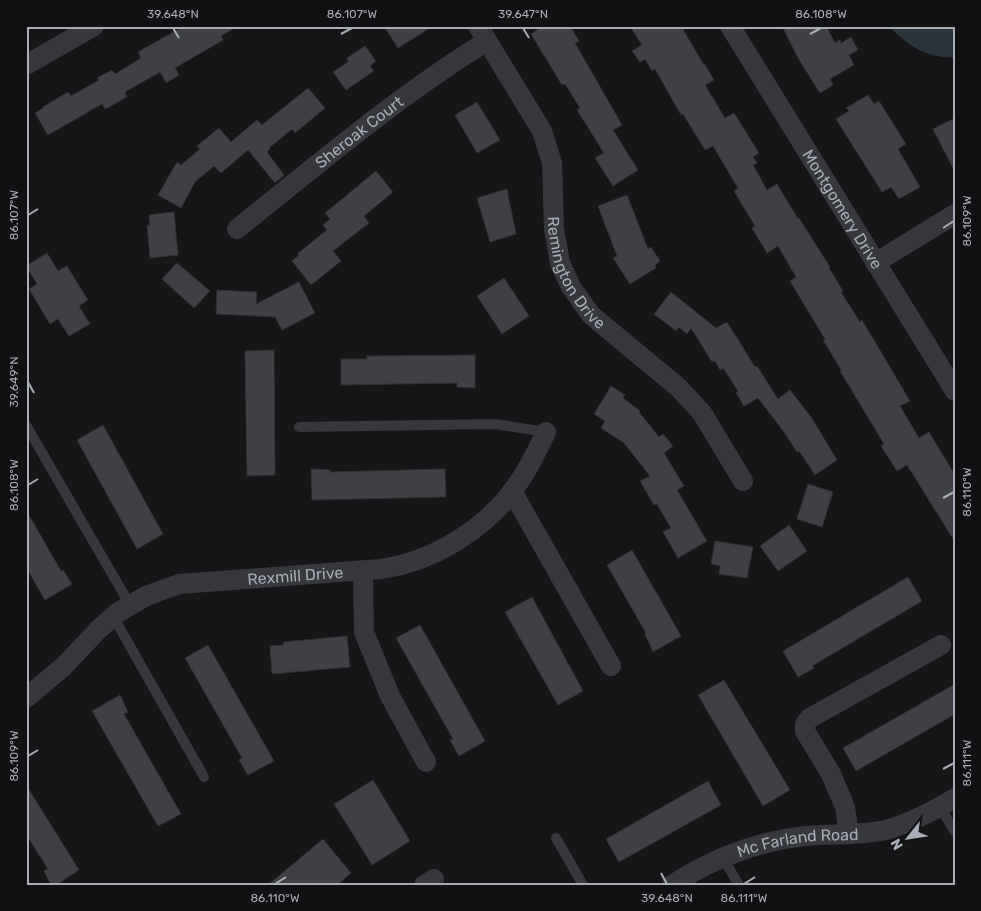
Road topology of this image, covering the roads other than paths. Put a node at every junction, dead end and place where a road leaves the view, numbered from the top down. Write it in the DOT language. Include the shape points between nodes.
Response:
graph roads {
  1 [pos="94,26"];
  2 [pos="730,26"];
  3 [pos="482,34"];
  4 [pos="26,65"];
  5 [pos="955,214"];
  6 [pos="237,229"];
  7 [pos="875,263"];
  8 [pos="955,392"];
  9 [pos="26,425"];
  10 [pos="299,428"];
  11 [pos="546,432"];
  12 [pos="743,481"];
  13 [pos="512,490"];
  14 [pos="363,571"];
  15 [pos="130,605"];
  16 [pos="113,616"];
  17 [pos="941,645"];
  18 [pos="611,666"];
  19 [pos="26,698"];
  20 [pos="426,762"];
  21 [pos="204,777"];
  22 [pos="947,802"];
  23 [pos="955,832"];
  24 [pos="849,834"];
  25 [pos="556,838"];
  26 [pos="724,858"];
  27 [pos="583,885"];
  28 [pos="672,885"];
  29 [pos="739,885"];
  1 -- 4 [label="street"];
  2 -- 7 [label="street, Montgomery Drive"];
  3 -- 6 [label="street, Sheroak Court"];
  3 -- 12 [label="street, Remington Drive" via="542,131 552,163 554,229 560,262 571,287 591,315 691,400"];
  5 -- 7 [label="street"];
  7 -- 8 [label="street, Montgomery Drive"];
  9 -- 15 [label="lane"];
  10 -- 11 [label="lane" via="495,424"];
  11 -- 13 [label="street, Rexmill Drive" via="532,462"];
  13 -- 14 [label="street, Rexmill Drive" via="471,530 435,552 388,568"];
  13 -- 18 [label="street"];
  14 -- 15 [label="street, Rexmill Drive" via="179,584"];
  14 -- 20 [label="street" via="364,632 390,696"];
  15 -- 16 [label="street, Rexmill Drive"];
  16 -- 19 [label="street, Rexmill Drive" via="63,667"];
  16 -- 21 [label="lane"];
  17 -- 24 [label="street" via="804,724 845,807"];
  22 -- 23 [label="lane"];
  22 -- 24 [label="street, Mc Farland Road" via="902,825"];
  24 -- 26 [label="street, Mc Farland Road" via="784,840"];
  25 -- 27 [label="lane"];
  26 -- 28 [label="street, Mc Farland Road"];
  26 -- 29 [label="lane"];
}
